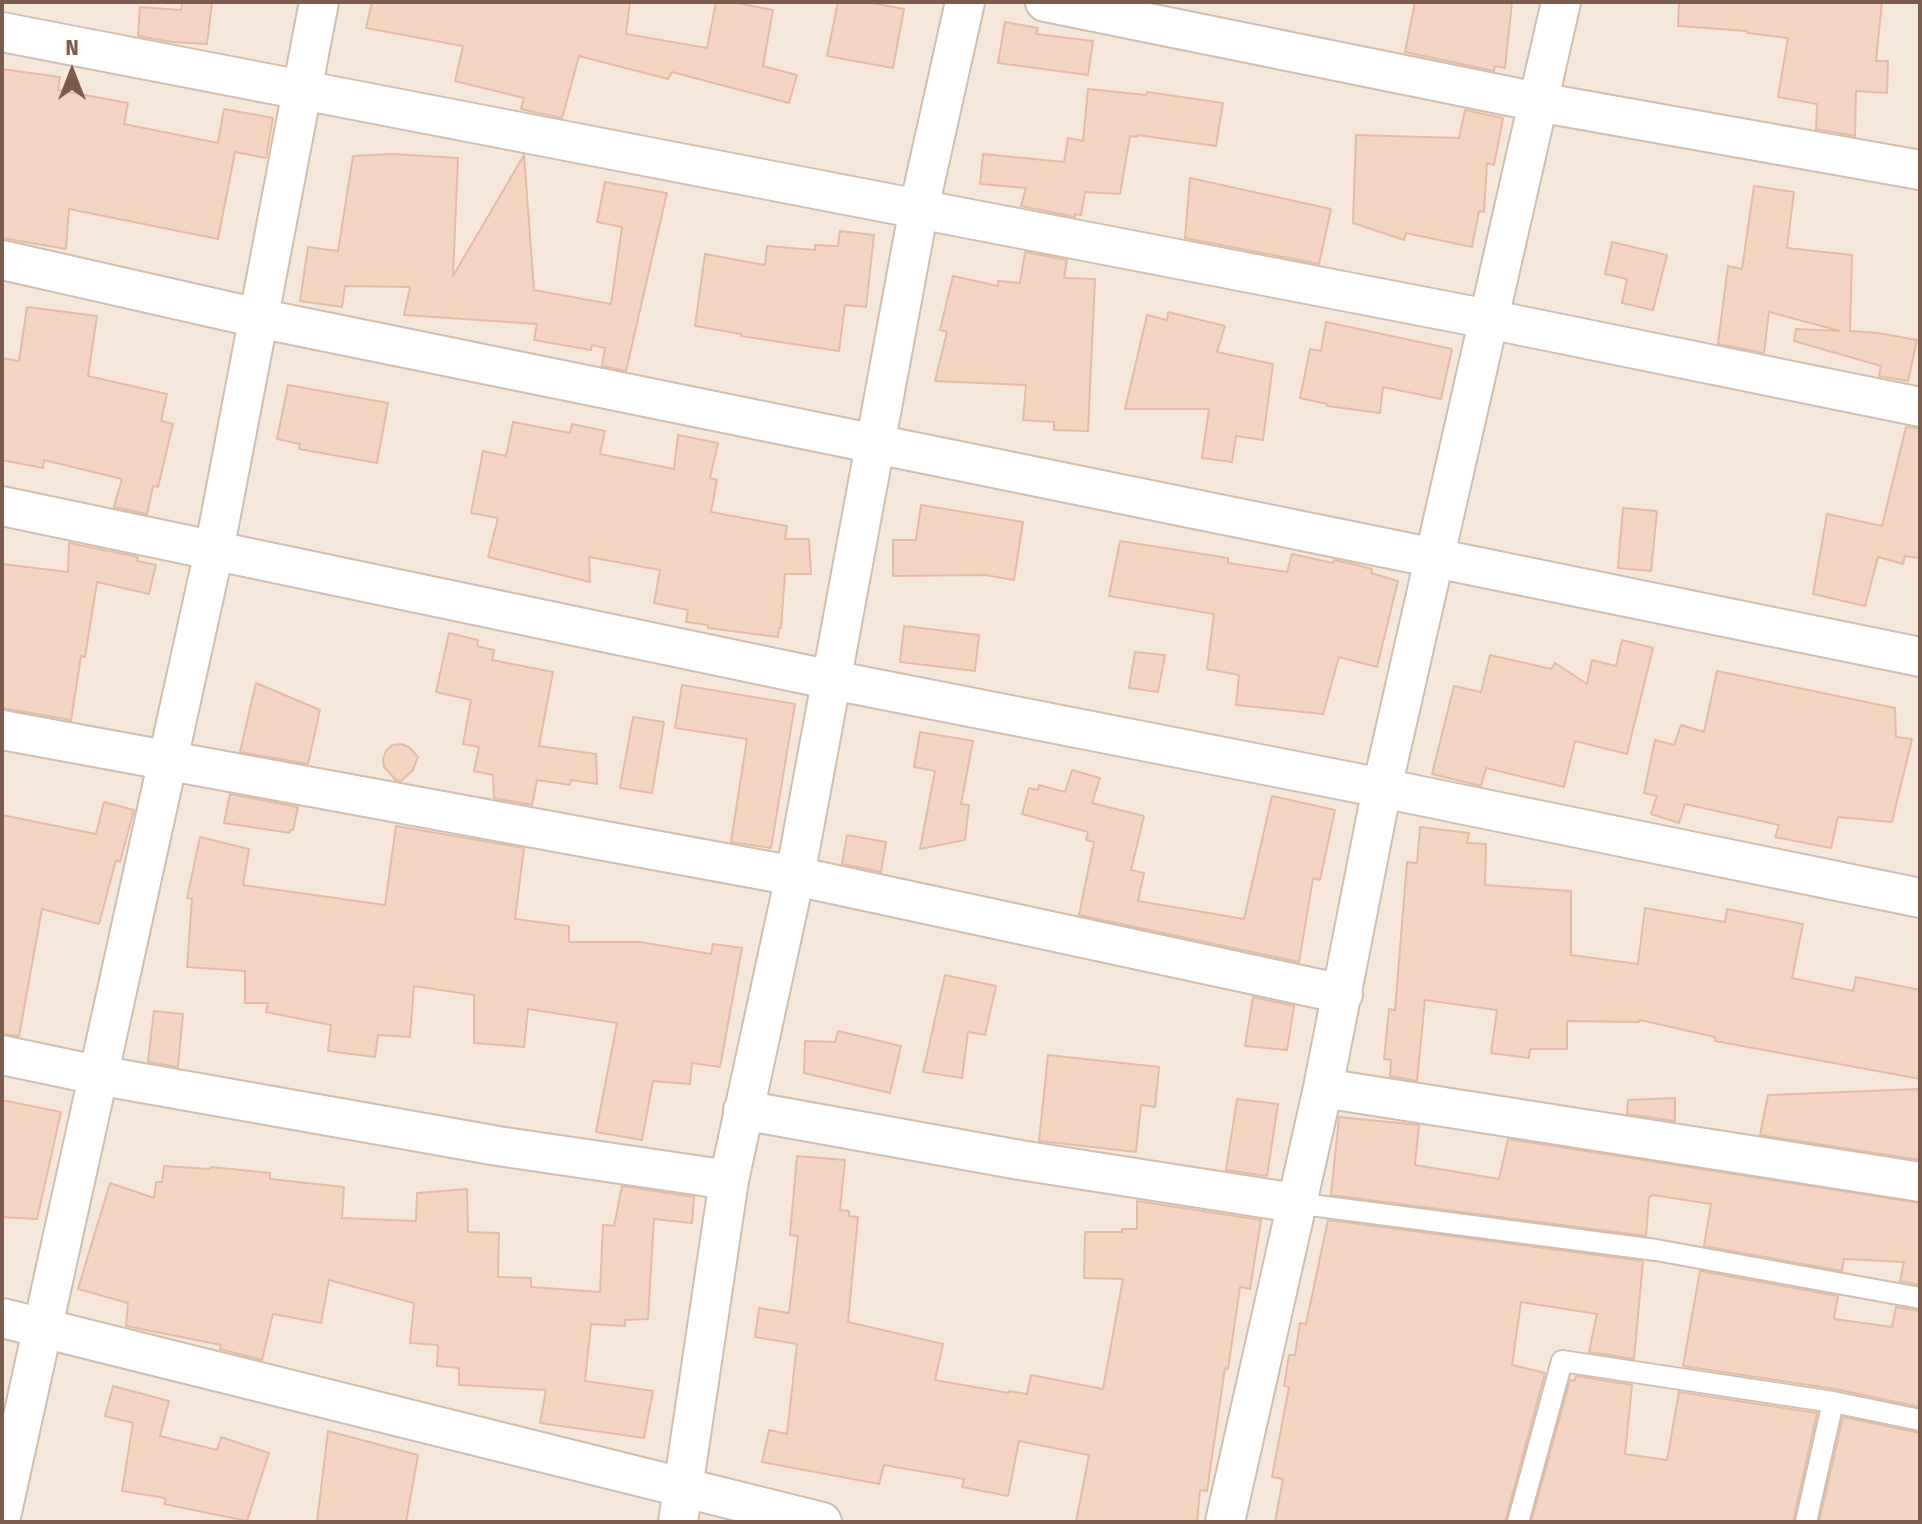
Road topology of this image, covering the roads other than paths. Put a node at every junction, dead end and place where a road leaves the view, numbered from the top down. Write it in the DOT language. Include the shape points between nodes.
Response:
graph roads {
  1 [pos="319,2"];
  2 [pos="965,2"];
  3 [pos="1045,2"];
  4 [pos="1561,2"];
  5 [pos="2,32"];
  6 [pos="304,88"];
  7 [pos="1538,102"];
  8 [pos="1920,170"];
  9 [pos="919,208"];
  10 [pos="2,260"];
  11 [pos="258,318"];
  12 [pos="1488,319"];
  13 [pos="1920,407"];
  14 [pos="877,442"];
  15 [pos="2,506"];
  16 [pos="214,551"];
  17 [pos="1434,559"];
  18 [pos="1920,657"];
  19 [pos="832,680"];
  20 [pos="2,730"];
  21 [pos="169,761"];
  22 [pos="1382,788"];
  23 [pos="795,876"];
  24 [pos="1920,898"];
  25 [pos="1343,994"];
  26 [pos="2,1055"];
  27 [pos="97,1075"];
  28 [pos="1323,1088"];
  29 [pos="743,1110"];
  30 [pos="729,1180"];
  31 [pos="1920,1182"];
  32 [pos="1295,1203"];
  33 [pos="1920,1298"];
  34 [pos="2,1318"];
  35 [pos="43,1328"];
  36 [pos="1833,1402"];
  37 [pos="1920,1420"];
  38 [pos="681,1504"];
  39 [pos="2,1512"];
  40 [pos="822,1522"];
  41 [pos="1225,1522"];
  42 [pos="1518,1522"];
  43 [pos="1806,1522"];
  1 -- 6 [label="street"];
  2 -- 9 [label="street"];
  3 -- 7 [label="street"];
  4 -- 7 [label="street"];
  5 -- 6 [label="street"];
  6 -- 9 [label="street"];
  6 -- 11 [label="street"];
  7 -- 8 [label="street"];
  7 -- 12 [label="street"];
  9 -- 12 [label="street"];
  9 -- 14 [label="street"];
  10 -- 11 [label="street"];
  11 -- 14 [label="street"];
  11 -- 16 [label="street"];
  12 -- 13 [label="street"];
  12 -- 17 [label="street"];
  14 -- 17 [label="street"];
  14 -- 19 [label="street"];
  15 -- 16 [label="street"];
  16 -- 19 [label="street"];
  16 -- 21 [label="street"];
  17 -- 18 [label="street"];
  17 -- 22 [label="street"];
  19 -- 22 [label="street"];
  19 -- 23 [label="street"];
  20 -- 21 [label="street"];
  21 -- 23 [label="street"];
  21 -- 27 [label="street"];
  22 -- 24 [label="street"];
  22 -- 25 [label="street"];
  23 -- 25 [label="street"];
  23 -- 29 [label="street"];
  25 -- 28 [label="street"];
  26 -- 27 [label="street"];
  27 -- 30 [label="street" via="498,1146"];
  27 -- 35 [label="street"];
  28 -- 31 [label="street"];
  28 -- 32 [label="street"];
  29 -- 30 [label="street"];
  29 -- 32 [label="street"];
  30 -- 38 [label="street"];
  32 -- 33 [label="lane" via="1656,1250"];
  32 -- 41 [label="street"];
  34 -- 35 [label="street"];
  35 -- 38 [label="street"];
  35 -- 39 [label="street"];
  36 -- 37 [label="lane"];
  36 -- 42 [label="lane" via="1562,1361"];
  36 -- 43 [label="lane"];
  38 -- 40 [label="street"];
}
